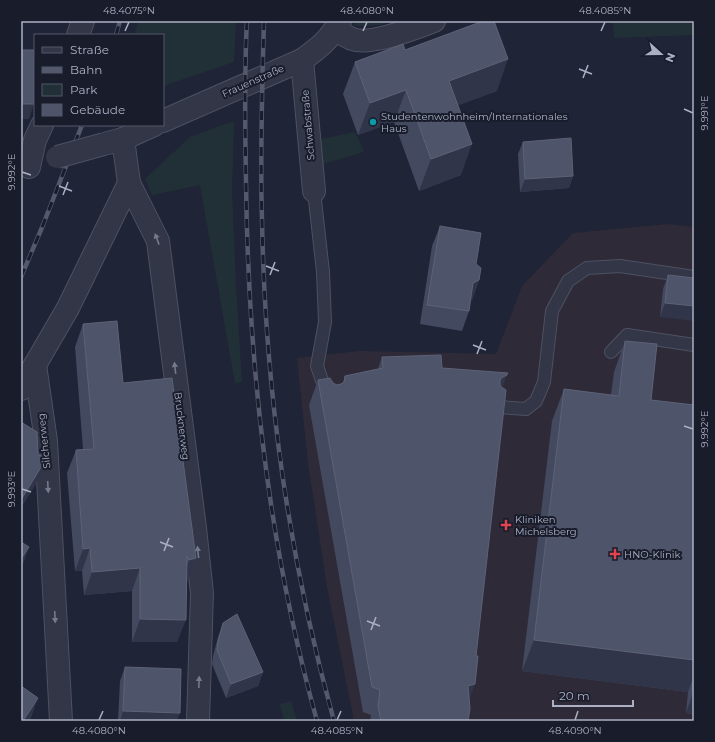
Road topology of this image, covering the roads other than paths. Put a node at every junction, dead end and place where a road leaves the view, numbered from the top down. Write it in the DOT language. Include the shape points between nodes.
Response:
graph roads {
  1 [pos="83,21"];
  2 [pos="434,21"];
  3 [pos="338,25"];
  4 [pos="78,34"];
  5 [pos="302,60"];
  6 [pos="164,121"];
  7 [pos="42,126"];
  8 [pos="151,126"];
  9 [pos="113,141"];
  10 [pos="25,168"];
  11 [pos="129,183"];
  12 [pos="314,191"];
  13 [pos="694,277"];
  14 [pos="694,345"];
  15 [pos="611,352"];
  16 [pos="35,364"];
  17 [pos="21,389"];
  18 [pos="329,402"];
  19 [pos="498,407"];
  20 [pos="61,721"];
  21 [pos="198,721"];
  1 -- 4 [label="street"];
  2 -- 3 [label="street" via="374,40 353,39"];
  3 -- 5 [label="street, Frauenstraße" via="320,47"];
  5 -- 6 [label="street, Frauenstraße"];
  5 -- 12 [label="street, Schwabstraße"];
  7 -- 10 [label="street"];
  8 -- 9 [label="street"];
  9 -- 10 [label="street, bridge"];
  9 -- 11 [label="street, Brucknerweg"];
  11 -- 16 [label="street" via="68,308"];
  21 -- 11 [label="street, Brucknerweg, one-way" via="202,593 195,528 158,241"];
  12 -- 18 [label="lane" via="323,272 325,322 317,366"];
  13 -- 19 [label="lane" via="620,266 587,268 568,281 552,312 544,382 536,401 526,409"];
  14 -- 15 [label="lane" via="627,335"];
  16 -- 17 [label="street"];
  16 -- 20 [label="street, Silcherweg, one-way" via="46,441"];
}
